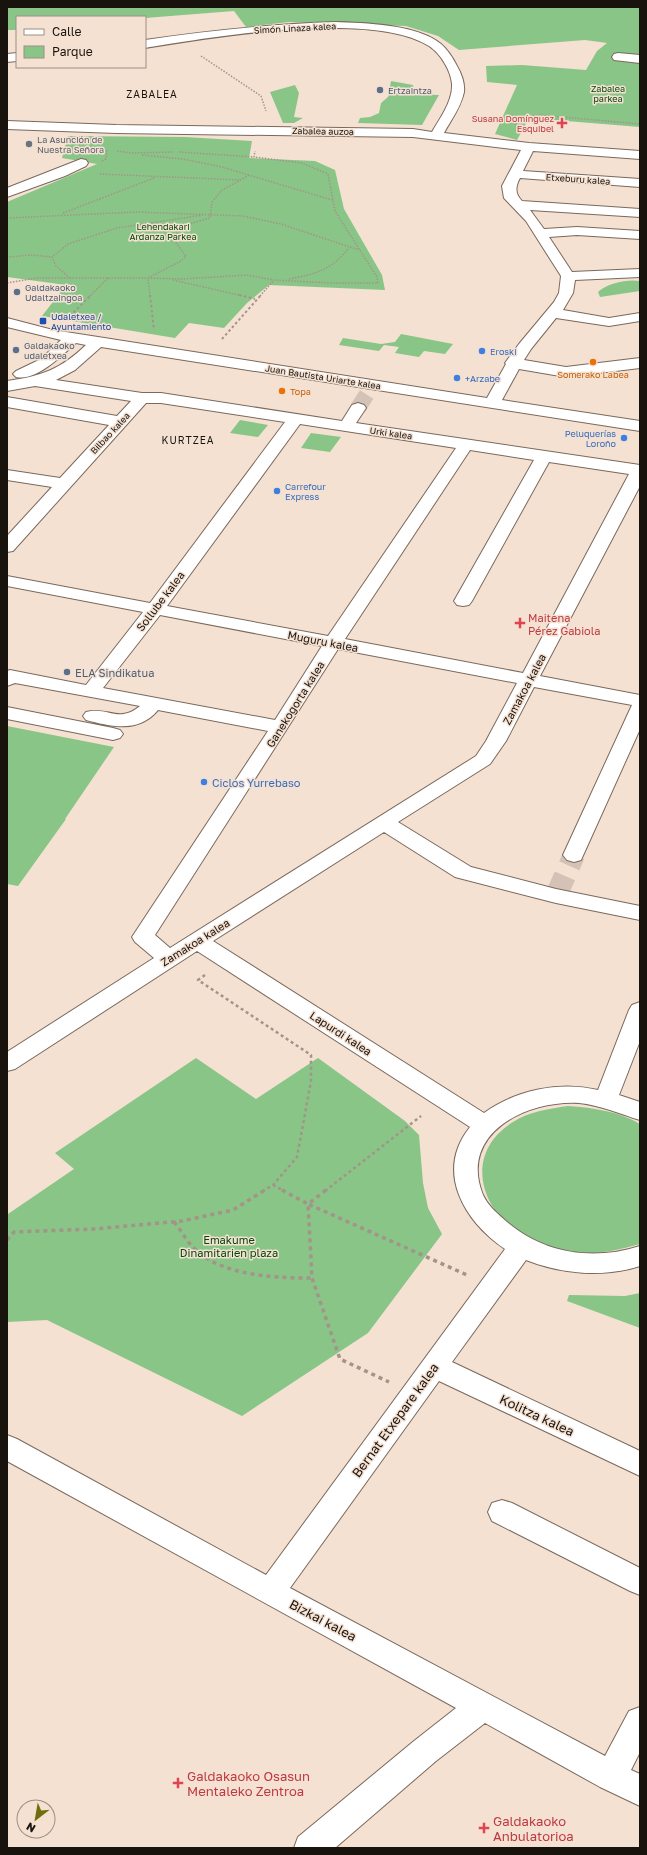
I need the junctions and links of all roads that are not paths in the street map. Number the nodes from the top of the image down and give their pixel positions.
1 (146, 44) edge
2 (618, 57) dead end
3 (640, 59) edge
4 (7, 125) edge
5 (437, 135) junction
6 (529, 147) junction
7 (640, 155) edge
8 (81, 163) dead end
9 (515, 174) junction
10 (640, 183) edge
11 (7, 193) edge
12 (518, 205) junction
13 (640, 213) edge
14 (541, 233) junction
15 (640, 235) edge
16 (640, 273) edge
17 (568, 276) junction
18 (553, 313) junction
19 (640, 317) edge
20 (7, 322) edge
21 (73, 337) junction
22 (98, 342) junction
23 (513, 363) junction
24 (640, 363) edge
25 (7, 375) edge
26 (37, 382) junction
27 (7, 386) edge
28 (142, 398) junction
29 (7, 402) edge
30 (492, 403) junction
31 (358, 408) tunnel mouth
32 (295, 419) junction
33 (120, 422) junction
34 (346, 426) junction
35 (640, 426) edge
36 (467, 444) junction
37 (544, 456) junction
38 (640, 470) edge
39 (7, 475) edge
40 (63, 484) junction
41 (7, 547) edge
42 (7, 581) edge
43 (463, 601) dead end
44 (155, 609) junction
45 (333, 643) junction
46 (7, 680) edge
47 (528, 680) junction
48 (92, 691) junction
49 (640, 701) edge
50 (154, 703) junction
51 (640, 707) edge
52 (7, 713) edge
53 (78, 713) dead end
54 (280, 727) junction
55 (113, 734) dead end
56 (383, 822) junction
57 (574, 855) tunnel mouth
58 (640, 913) edge
59 (198, 941) junction
60 (168, 958) junction
61 (640, 1010) edge
62 (7, 1063) edge
63 (606, 1098) junction
64 (640, 1111) edge
65 (485, 1125) junction
66 (521, 1247) junction
67 (640, 1256) edge
68 (434, 1366) junction
69 (7, 1447) edge
70 (640, 1464) edge
71 (502, 1512) dead end
72 (640, 1582) edge
73 (270, 1592) junction
74 (483, 1706) junction
75 (640, 1721) edge
76 (612, 1776) junction
77 (640, 1791) edge
78 (310, 1848) edge

1 - 5 street, Simón Linaza kalea
2 - 3 street
4 - 5 street, Zabalea auzoa
5 - 6 street, Zabalea auzoa
6 - 7 street, Zabalea auzoa
6 - 9 street
8 - 11 street
9 - 10 street, Etxeburu kalea
9 - 12 street
12 - 13 street
12 - 14 street
14 - 15 street
14 - 17 street
16 - 17 street
17 - 18 street
18 - 19 street
18 - 23 street
20 - 21 street, Juan Bautista Uriarte kalea
21 - 22 street, Juan Bautista Uriarte kalea
21 - 25 street
22 - 26 street
22 - 30 street, Juan Bautista Uriarte kalea
23 - 24 street
23 - 30 street
26 - 27 street
26 - 28 street, Bilbao kalea
28 - 32 street, Urki kalea
28 - 33 street, Bilbao kalea
29 - 33 street
30 - 35 street, Juan Bautista Uriarte kalea
31 - 34 street
32 - 34 street, Urki kalea
32 - 44 street, Sollube kalea
33 - 40 street, Bilbao kalea
34 - 36 street, Urki kalea
36 - 37 street, Urki kalea
36 - 45 street, Ganekogorta kalea
37 - 38 street, Urki kalea
37 - 43 street
38 - 47 street, Zamakoa kalea
39 - 40 street
40 - 41 street, Bilbao kalea
42 - 44 street, Muguru kalea
44 - 45 street, Muguru kalea
44 - 48 street, Sollube kalea
45 - 47 street, Muguru kalea
45 - 54 street, Ganekogorta kalea
46 - 48 street
47 - 49 street, Muguru kalea
47 - 56 street, Zamakoa kalea
48 - 50 street
50 - 53 street
50 - 54 street
51 - 57 street
52 - 55 street
54 - 60 street, Ganekogorta kalea
56 - 58 street
56 - 59 street, Zamakoa kalea
59 - 60 street, Zamakoa kalea
59 - 65 street, Lapurdi kalea
60 - 62 street, Zamakoa kalea
61 - 63 street
63 - 64 street
63 - 65 street
65 - 66 street
66 - 67 street
66 - 68 street, Bernat Etxepare kalea
68 - 70 street, Kolitza kalea
68 - 73 street, Bernat Etxepare kalea
69 - 73 street, Bizkai kalea
71 - 72 street
73 - 74 street, Bizkai kalea
74 - 76 street, Bizkai kalea
74 - 78 street
75 - 76 street
76 - 77 street, Bizkai kalea

